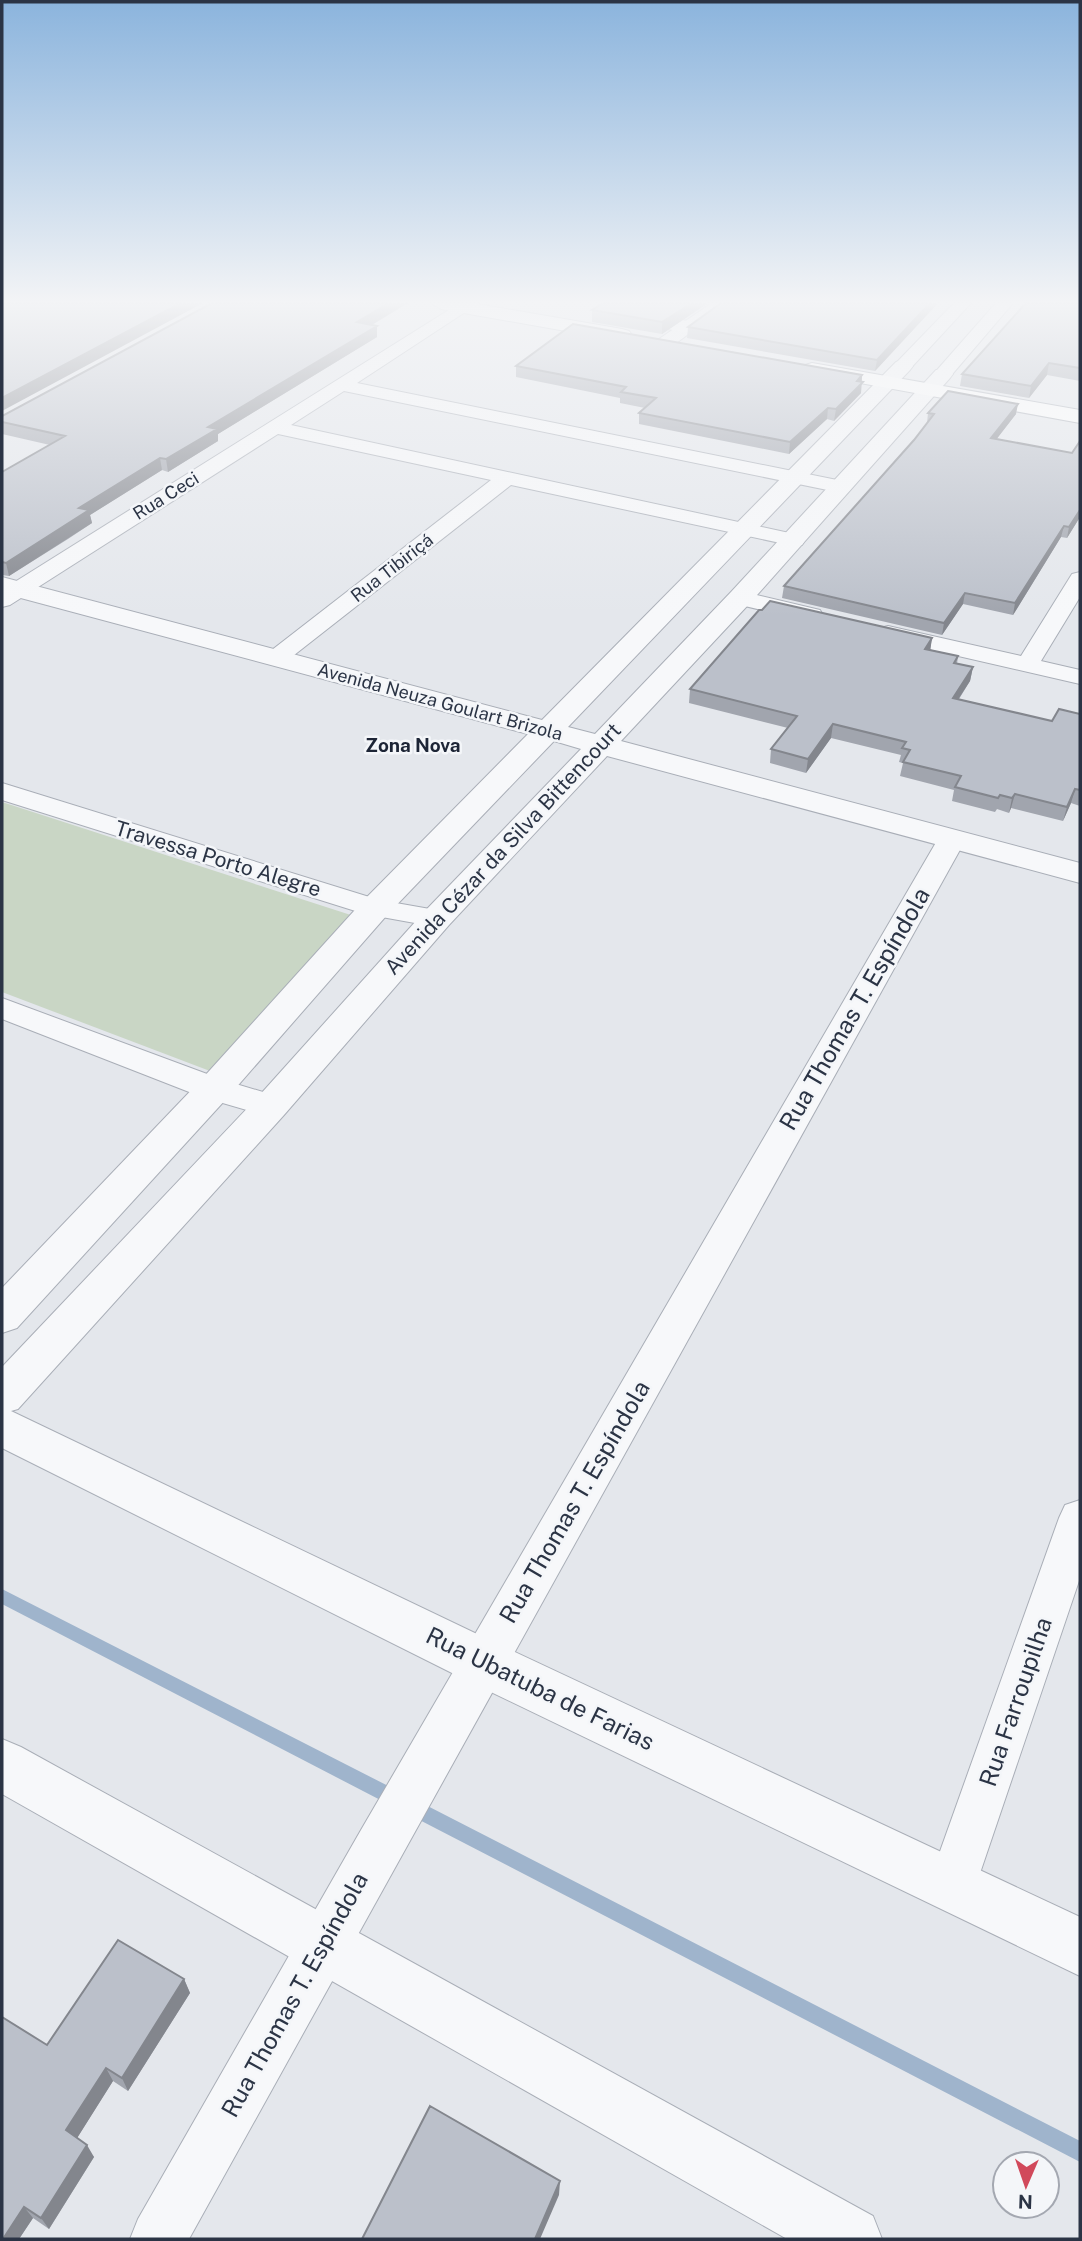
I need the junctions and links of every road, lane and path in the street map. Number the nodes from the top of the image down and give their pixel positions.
1 (305, 408) edge
2 (452, 408) edge
3 (862, 408) edge
4 (912, 408) edge
5 (1041, 408) edge
6 (1080, 417) edge
7 (274, 427) junction
8 (795, 477) junction
9 (507, 478) junction
10 (842, 487) junction
11 (744, 529) junction
12 (794, 540) junction
13 (1080, 579) edge
14 (7, 591) edge
15 (740, 598) junction
16 (832, 620) edge
17 (871, 628) edge
18 (276, 658) junction
19 (1027, 665) junction
20 (1080, 677) edge
21 (550, 731) junction
22 (599, 744) junction
23 (2, 791) edge
24 (952, 839) junction
25 (1080, 873) edge
26 (375, 908) junction
27 (437, 918) junction
28 (2, 1008) edge
29 (214, 1089) junction
30 (271, 1106) junction
31 (2, 1316) edge
32 (2, 1396) edge
33 (2, 1427) edge
34 (1080, 1518) edge
35 (484, 1662) junction
36 (2, 1765) edge
37 (952, 1885) junction
38 (324, 1947) junction
39 (1080, 1947) edge
40 (158, 2239) edge
41 (850, 2239) edge

1 - 7 street, Rua Ceci
2 - 8 street
3 - 8 street
4 - 10 street, Avenida Cézar da Silva Bittencourt
5 - 6 main road
7 - 9 street
7 - 14 street, Rua Ceci
8 - 10 street
8 - 11 street
9 - 11 street
9 - 18 street, Rua Tibiriçá
10 - 12 street, Avenida Cézar da Silva Bittencourt
11 - 12 street
11 - 21 street
12 - 15 street, Avenida Cézar da Silva Bittencourt
13 - 19 street
14 - 18 street, Avenida Neuza Goulart Brizola
15 - 16 street
15 - 22 street, Avenida Cézar da Silva Bittencourt
17 - 19 street
18 - 21 street, Avenida Neuza Goulart Brizola
19 - 20 street
21 - 22 street, Avenida Neuza Goulart Brizola
21 - 26 street
22 - 24 street, Avenida Neuza Goulart Brizola
22 - 27 street, Avenida Cézar da Silva Bittencourt
23 - 26 street, Travessa Porto Alegre
24 - 25 street, Avenida Neuza Goulart Brizola
24 - 35 street, Rua Thomas T. Espíndola
26 - 27 street, Travessa Porto Alegre
26 - 29 street
27 - 30 street, Avenida Cézar da Silva Bittencourt
28 - 29 street
29 - 30 street
29 - 31 street
30 - 32 street, Avenida Cézar da Silva Bittencourt
33 - 35 street, Rua Ubatuba de Farias
34 - 37 street, Rua Farroupilha
35 - 37 street, Rua Ubatuba de Farias
35 - 38 street, Rua Thomas T. Espíndola
36 - 38 street
37 - 39 street, Rua Ubatuba de Farias
38 - 40 street, Rua Thomas T. Espíndola
38 - 41 street

